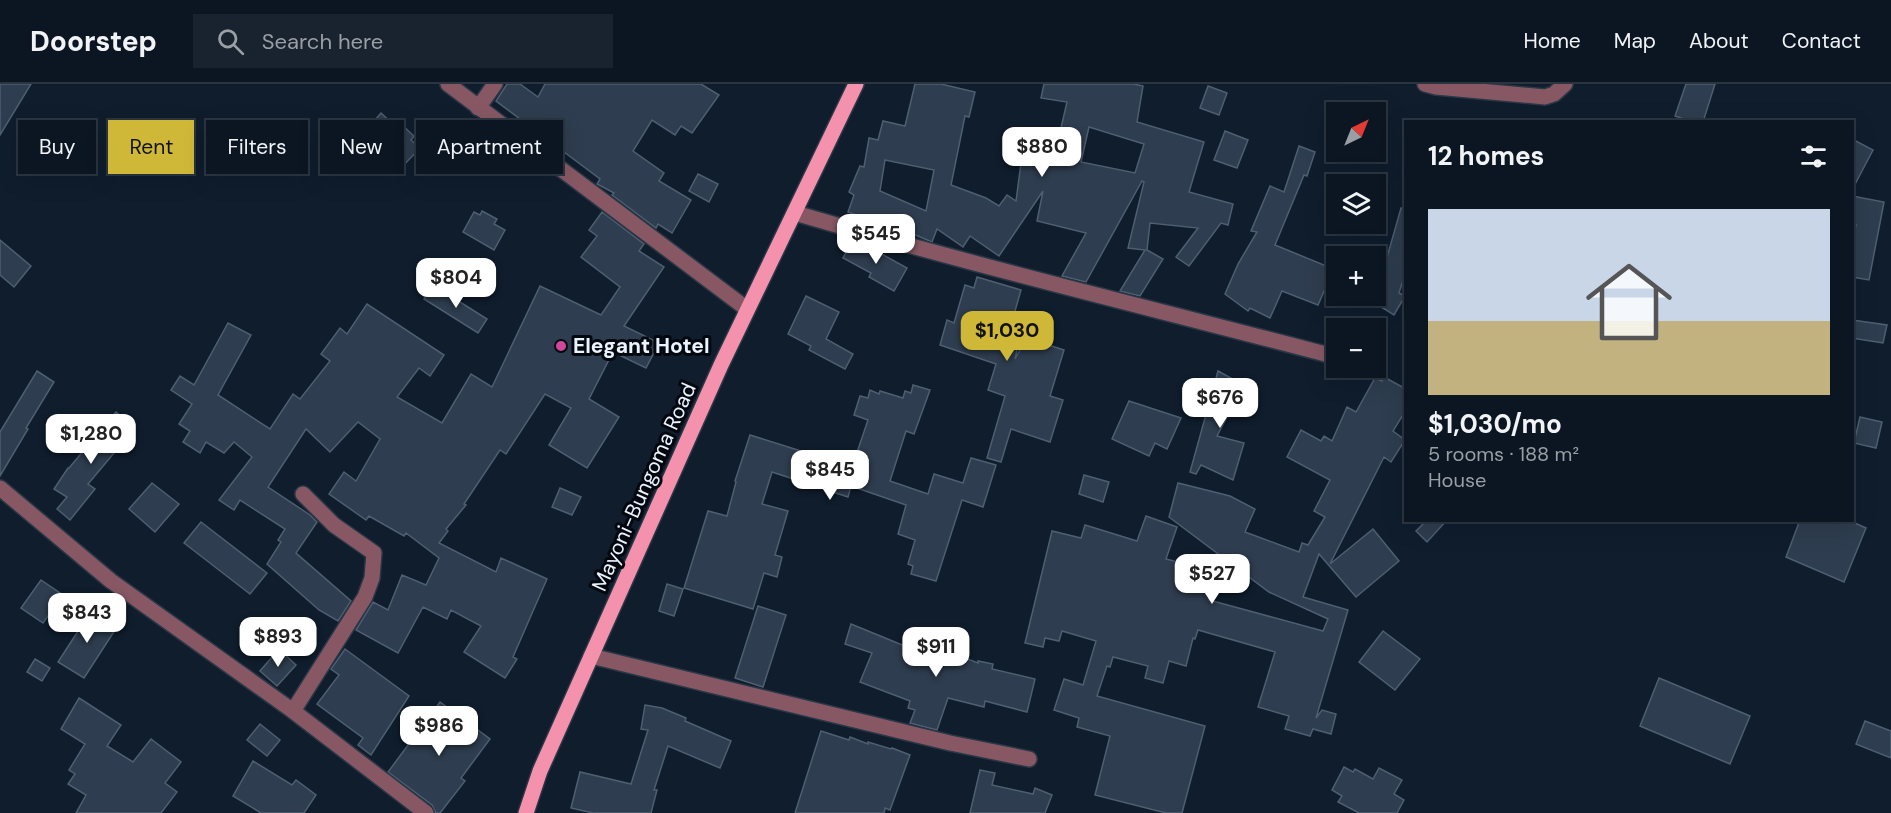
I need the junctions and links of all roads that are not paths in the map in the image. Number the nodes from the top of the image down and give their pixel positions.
1 (448, 84) edge
2 (495, 84) edge
3 (856, 84) edge
4 (1425, 84) edge
5 (1565, 84) edge
6 (478, 108) junction
7 (795, 213) junction
8 (747, 309) junction
9 (1326, 354) edge
10 (0, 488) edge
11 (303, 494) dead end
12 (591, 656) junction
13 (292, 711) junction
14 (1029, 759) dead end
15 (426, 813) edge
16 (526, 813) edge

1 - 6 street
2 - 6 street
3 - 7 main road, Mayoni-Bungoma Road
4 - 5 street
6 - 8 street
7 - 8 main road, Mayoni-Bungoma Road
7 - 9 street
8 - 12 main road, Mayoni-Bungoma Road
10 - 13 street
11 - 13 street
12 - 14 street
12 - 16 main road, Mayoni-Bungoma Road
13 - 15 street

